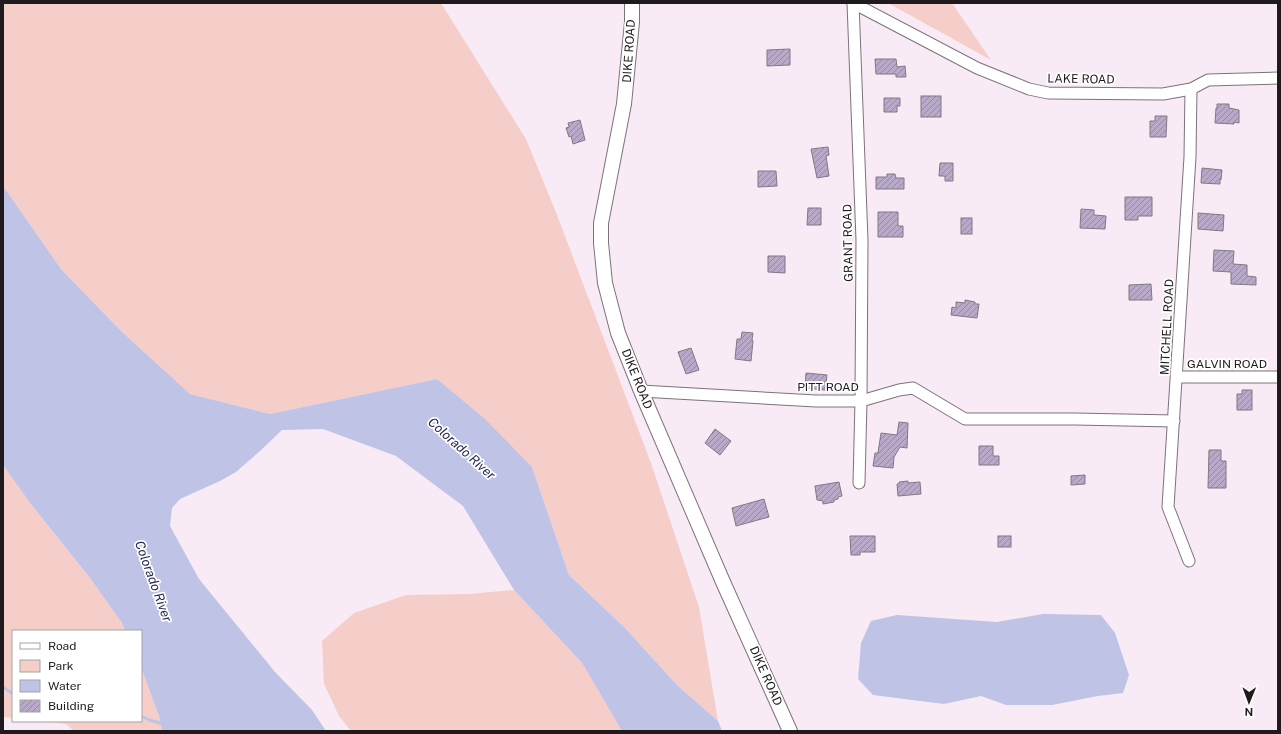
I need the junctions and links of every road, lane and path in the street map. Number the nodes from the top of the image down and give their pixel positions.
1 (632, 3) edge
2 (853, 3) edge
3 (1278, 78) edge
4 (1191, 89) junction
5 (1177, 377) junction
6 (1278, 377) edge
7 (641, 391) junction
8 (862, 401) junction
9 (1174, 421) junction
10 (859, 483) dead end
11 (1189, 561) dead end
12 (790, 731) edge

1 - 7 street, DIKE ROAD
2 - 4 street, LAKE ROAD
2 - 8 street, GRANT ROAD
3 - 4 street, LAKE ROAD
4 - 5 street, MITCHELL ROAD
5 - 6 street, GALVIN ROAD
5 - 9 street, MITCHELL ROAD
7 - 8 street, PITT ROAD
7 - 12 street, DIKE ROAD
8 - 9 street, PITT ROAD
8 - 10 street, GRANT ROAD
9 - 11 street, MITCHELL ROAD

